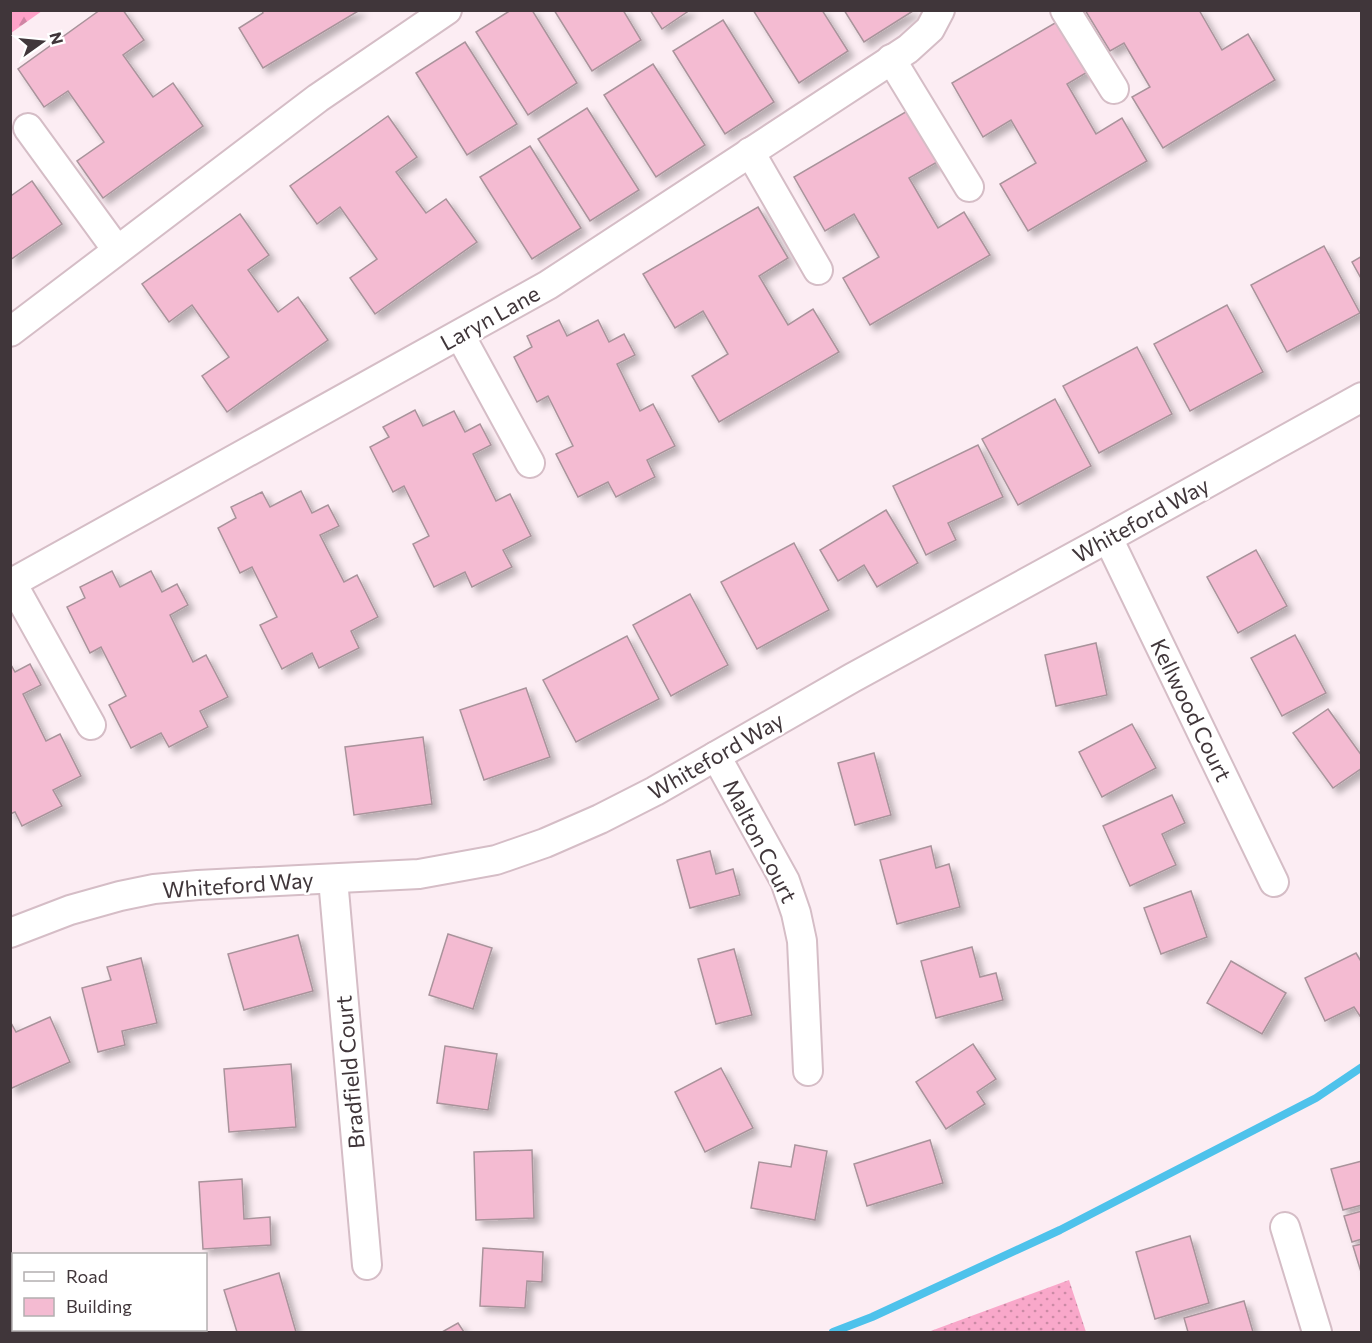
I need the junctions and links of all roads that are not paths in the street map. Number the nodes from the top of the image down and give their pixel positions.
1 (447, 10) edge
2 (940, 10) edge
3 (1065, 10) edge
4 (891, 59) junction
5 (1114, 89) dead end
6 (28, 128) dead end
7 (750, 152) junction
8 (969, 187) dead end
9 (117, 250) junction
10 (818, 270) dead end
11 (10, 332) edge
12 (460, 334) junction
13 (1362, 397) edge
14 (530, 463) dead end
15 (1108, 538) junction
16 (11, 584) edge
17 (91, 725) dead end
18 (716, 756) junction
19 (333, 879) junction
20 (1274, 882) dead end
21 (10, 933) edge
22 (808, 1071) dead end
23 (1285, 1227) dead end
24 (368, 1265) dead end
25 (1317, 1332) edge

1 - 9 street
2 - 4 street, Laryn Lane
3 - 5 street
4 - 7 street, Laryn Lane
4 - 8 street
6 - 9 street
7 - 10 street
7 - 12 street, Laryn Lane
9 - 11 street
12 - 14 street
12 - 16 street, Laryn Lane
13 - 15 street, Whiteford Way
15 - 18 street, Whiteford Way
15 - 20 street, Kellwood Court
16 - 17 street
18 - 19 street, Whiteford Way
18 - 22 street, Malton Court
19 - 21 street, Whiteford Way
19 - 24 street, Bradfield Court
23 - 25 street

